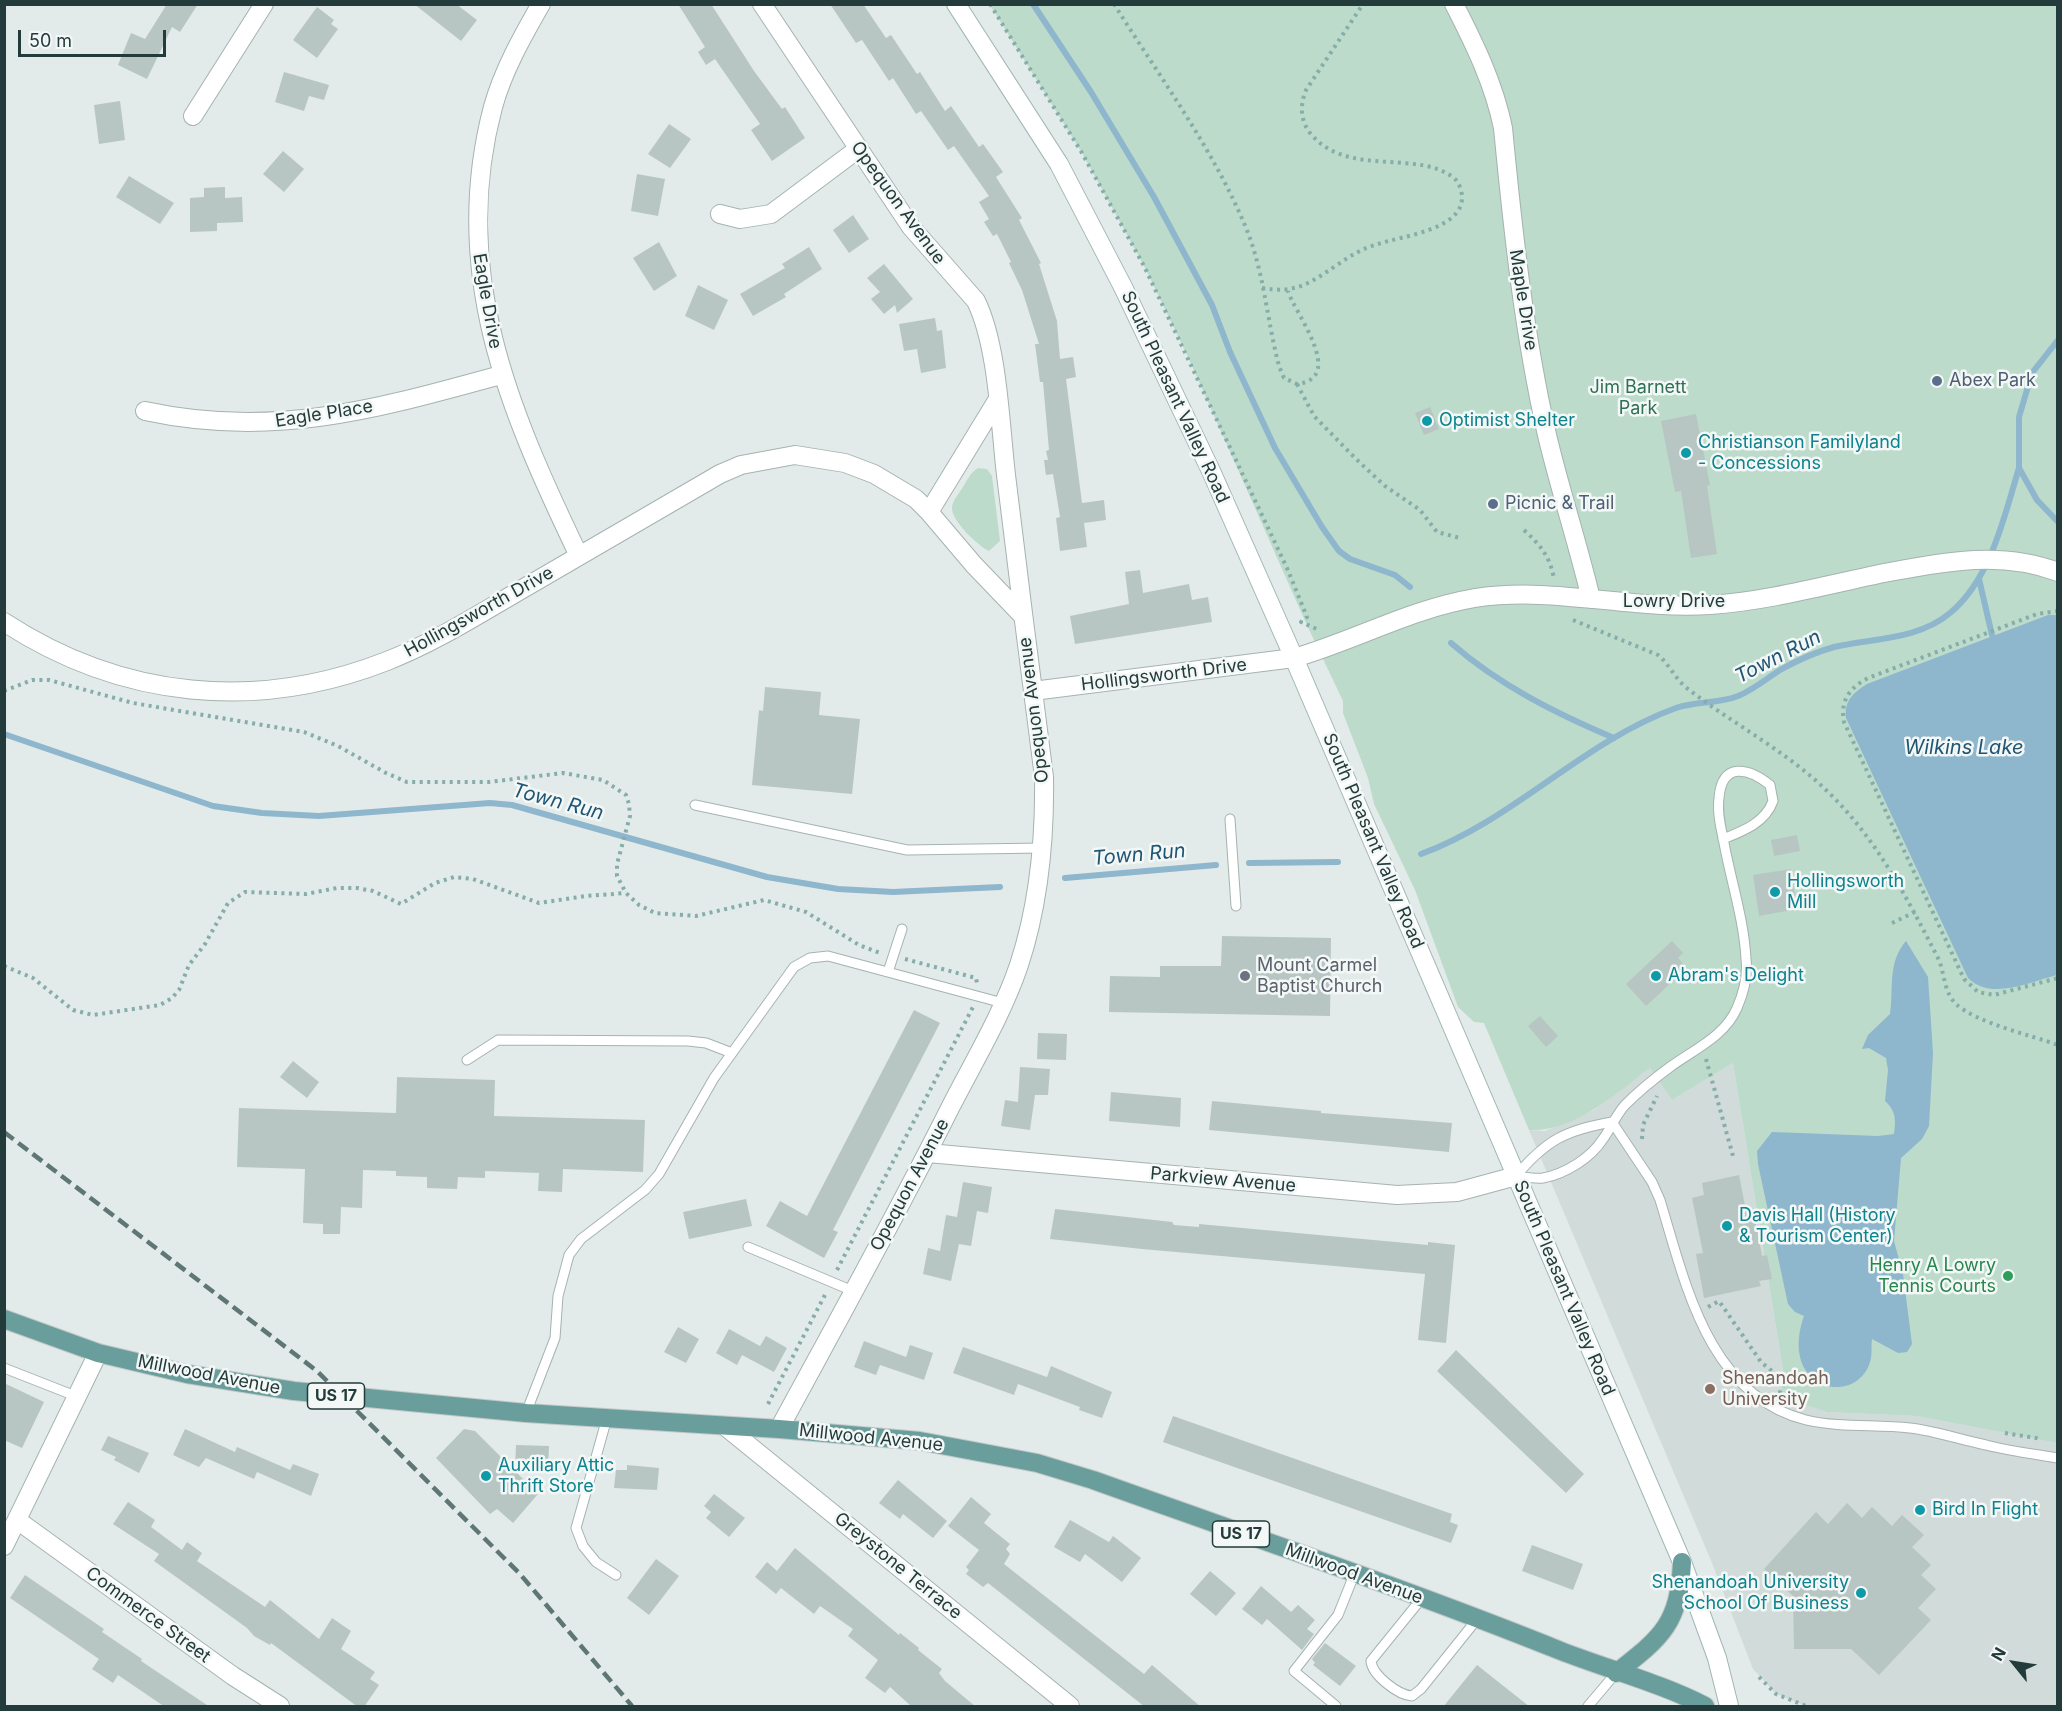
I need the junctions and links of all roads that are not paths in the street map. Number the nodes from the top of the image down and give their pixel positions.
1 (264, 4) edge
2 (762, 4) edge
3 (956, 4) edge
4 (1454, 4) edge
5 (540, 5) edge
6 (192, 116) dead end
7 (858, 149) junction
8 (720, 214) dead end
9 (501, 375) junction
10 (998, 399) junction
11 (145, 411) dead end
12 (929, 512) junction
13 (579, 556) junction
14 (2058, 572) edge
15 (1591, 599) junction
16 (1022, 615) junction
17 (4, 622) edge
18 (1294, 658) junction
19 (1033, 691) junction
20 (695, 805) dead end
21 (1230, 819) dead end
22 (1723, 839) junction
23 (1043, 848) junction
24 (1236, 906) dead end
25 (902, 929) dead end
26 (888, 972) junction
27 (1003, 1004) junction
28 (732, 1053) junction
29 (467, 1060) dead end
30 (1612, 1122) junction
31 (928, 1153) junction
32 (1516, 1176) junction
33 (748, 1247) dead end
34 (853, 1291) junction
35 (4, 1319) edge
36 (98, 1353) junction
37 (4, 1368) edge
38 (78, 1397) junction
39 (526, 1413) junction
40 (607, 1418) junction
41 (726, 1427) junction
42 (779, 1429) junction
43 (2058, 1458) edge
44 (17, 1520) junction
45 (4, 1546) edge
46 (1682, 1562) junction
47 (616, 1575) dead end
48 (1354, 1575) junction
49 (1422, 1598) junction
50 (1478, 1618) junction
51 (1616, 1673) junction
52 (280, 1707) edge
53 (1070, 1707) edge
54 (1336, 1707) edge
55 (1588, 1707) edge
56 (1704, 1707) edge
57 (1730, 1707) edge

1 - 6 street
2 - 7 street, Opequon Avenue
3 - 18 street, South Pleasant Valley Road
4 - 15 street, Maple Drive
5 - 9 street, Eagle Drive
7 - 8 street
7 - 10 street, Opequon Avenue
9 - 11 street, Eagle Place
9 - 13 street, Eagle Drive
10 - 12 street
10 - 16 street, Opequon Avenue
12 - 13 street, Hollingsworth Drive
12 - 16 street, Hollingsworth Drive
13 - 17 street, Hollingsworth Drive
14 - 15 street, Lowry Drive
15 - 18 street, Lowry Drive
16 - 19 street, Opequon Avenue
18 - 19 street, Hollingsworth Drive
18 - 32 street, South Pleasant Valley Road
19 - 23 street, Opequon Avenue
20 - 23 lane
21 - 24 lane
22 - 22 lane
22 - 30 lane
23 - 27 street, Opequon Avenue
25 - 26 lane
26 - 27 lane
26 - 28 lane
27 - 31 street, Opequon Avenue
28 - 29 lane
28 - 39 lane
30 - 32 lane
30 - 32 lane
30 - 43 lane
31 - 32 street, Parkview Avenue
31 - 34 street, Opequon Avenue
32 - 46 street, South Pleasant Valley Road
33 - 34 lane
34 - 42 street, Opequon Avenue
35 - 36 main road, Millwood Avenue / US 17
36 - 38 street
36 - 39 main road, Millwood Avenue / US 17
37 - 38 lane
38 - 44 street
39 - 40 main road, Millwood Avenue / US 17
40 - 41 main road, Millwood Avenue / US 17
40 - 47 lane
41 - 42 main road, Millwood Avenue / US 17
41 - 53 street, Greystone Terrace
42 - 48 main road, Millwood Avenue / US 17
44 - 45 street
44 - 52 street, Commerce Street
46 - 51 main road
46 - 57 street, South Pleasant Valley Road
48 - 49 main road, Millwood Avenue / US 17
48 - 54 lane
49 - 50 main road, Millwood Avenue / US 17
49 - 50 lane
50 - 51 main road, Millwood Avenue / US 17
51 - 55 lane
51 - 56 main road, Millwood Avenue / US 17

